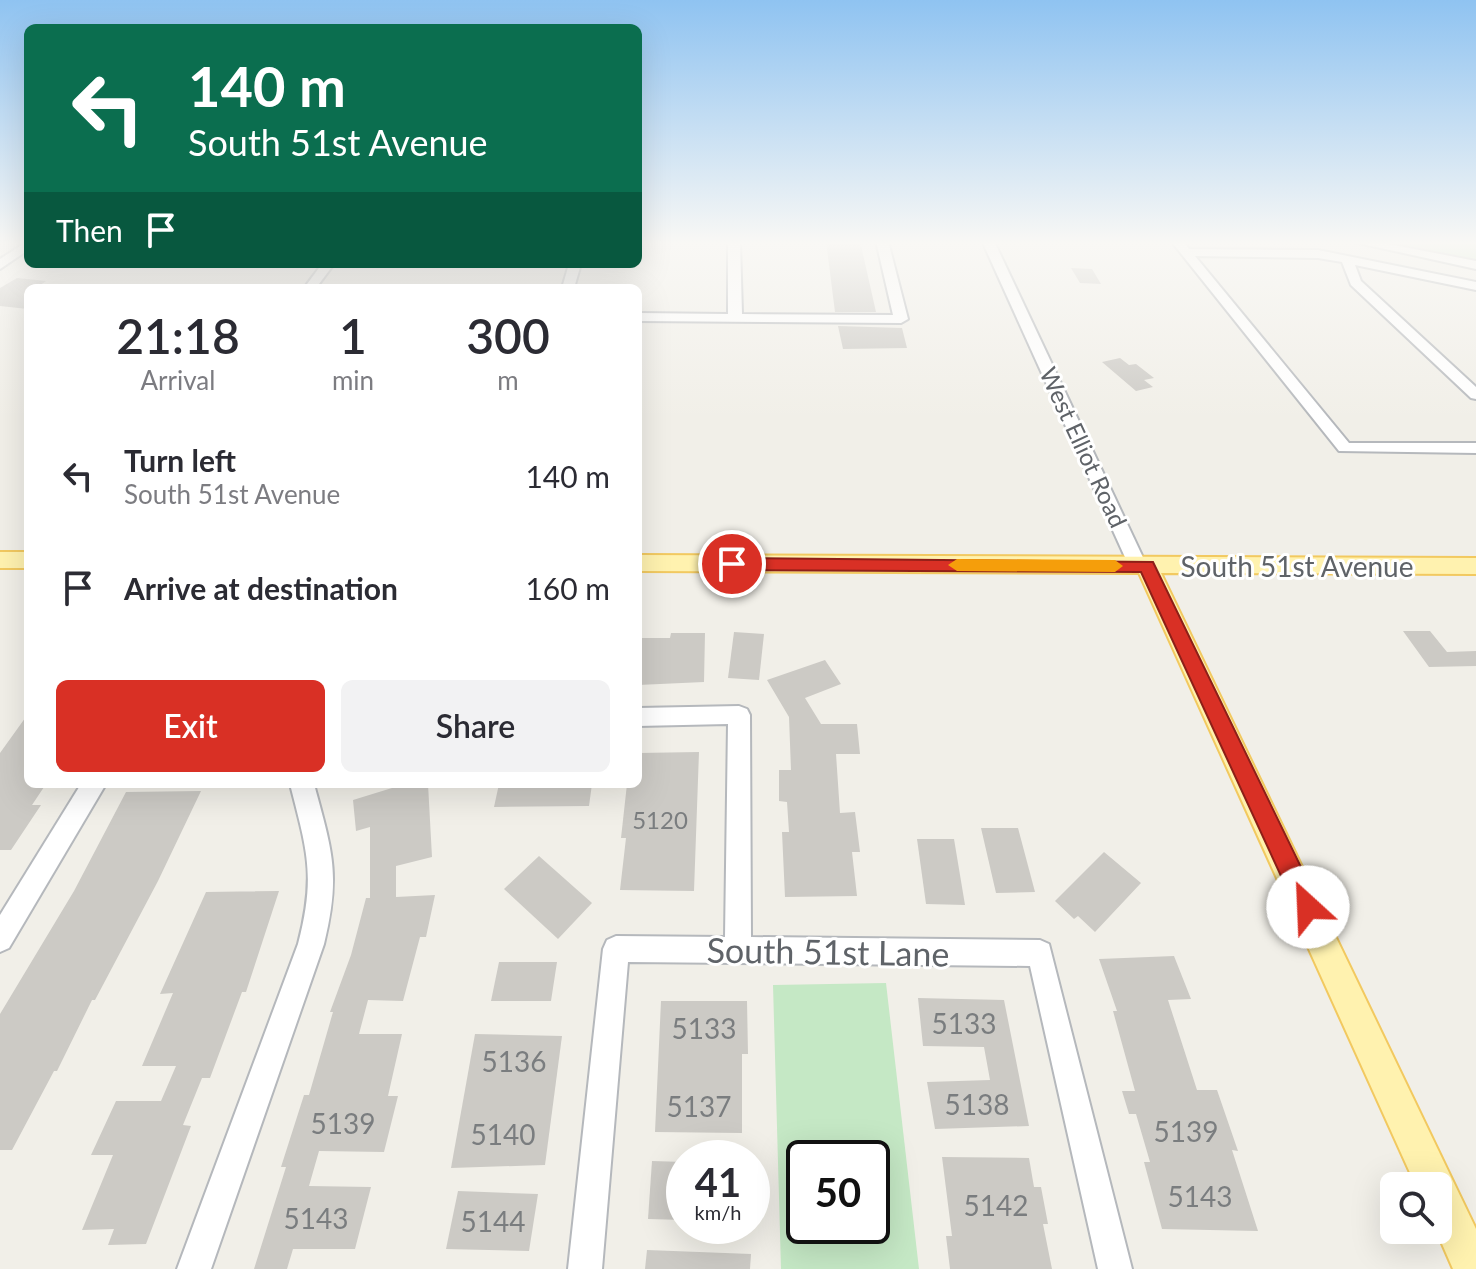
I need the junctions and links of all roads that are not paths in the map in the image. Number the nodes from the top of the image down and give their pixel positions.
1 (735, 300) edge
2 (896, 300) edge
3 (1016, 300) edge
4 (1225, 300) edge
5 (1375, 300) edge
6 (642, 317) edge
7 (735, 318) junction
8 (1476, 395) edge
9 (1476, 448) edge
10 (24, 560) edge
11 (1, 561) edge
12 (642, 563) edge
13 (1143, 566) junction
14 (1476, 566) edge
15 (642, 717) edge
16 (92, 788) edge
17 (307, 788) edge
18 (0, 939) edge
19 (738, 950) junction
20 (1429, 1172) edge
21 (1452, 1221) edge
22 (194, 1269) edge
23 (585, 1269) edge
24 (1115, 1269) edge
25 (1474, 1269) edge

1 - 7 street
2 - 7 street
3 - 13 street, West Elliot Road
4 - 9 street
5 - 8 street
6 - 7 street
10 - 11 main road
12 - 13 main road, South 51st Avenue
13 - 14 main road, South 51st Avenue
13 - 20 main road, West Elliot Road
15 - 19 street
16 - 18 street
17 - 22 street
19 - 23 street, South 51st Lane
19 - 24 street, South 51st Lane
21 - 25 main road, West Elliot Road

